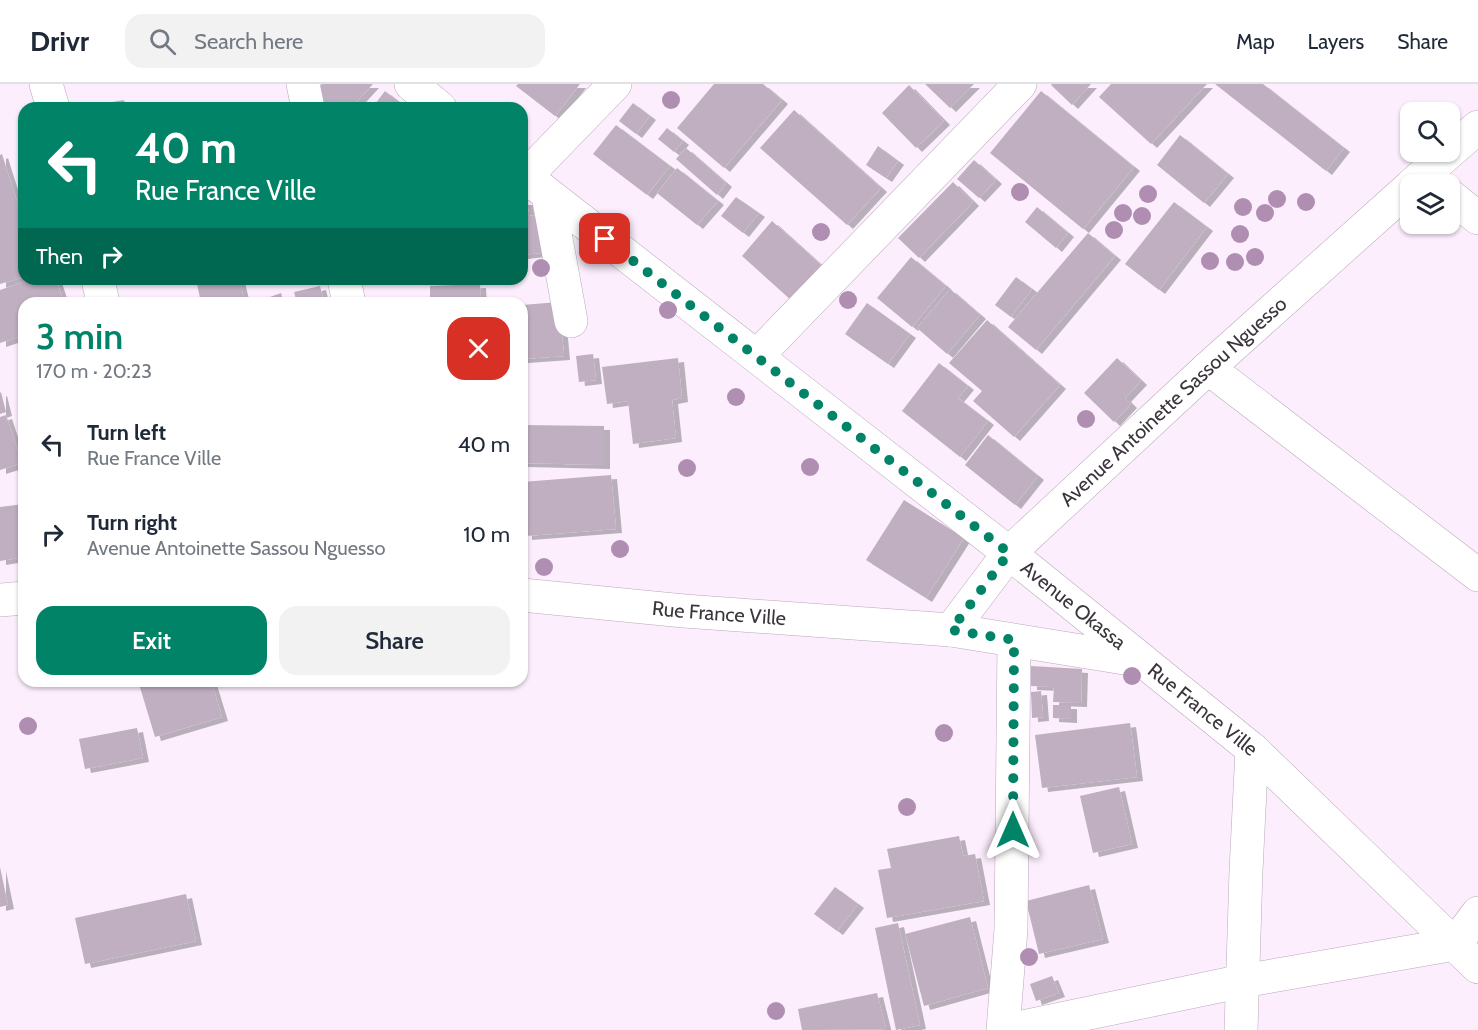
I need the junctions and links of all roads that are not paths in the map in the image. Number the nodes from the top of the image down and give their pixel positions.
1 (46, 84) edge
2 (303, 84) edge
3 (411, 84) edge
4 (615, 84) edge
5 (1020, 84) edge
6 (51, 102) edge
7 (307, 102) edge
8 (434, 102) edge
9 (1478, 127) edge
10 (1429, 174) edge
11 (532, 182) edge
12 (1400, 200) edge
13 (1460, 204) edge
14 (1478, 218) edge
15 (571, 321) dead end
16 (757, 356) junction
17 (1208, 368) junction
18 (1009, 553) junction
19 (1478, 575) edge
20 (528, 596) edge
21 (18, 598) edge
22 (0, 600) edge
23 (951, 630) junction
24 (1014, 640) junction
25 (1143, 662) junction
26 (1252, 750) junction
27 (1478, 912) edge
28 (1455, 944) junction
29 (1478, 967) edge
30 (1243, 981) junction
31 (1003, 1030) edge
32 (1008, 1030) edge
33 (1241, 1030) edge

1 - 6 street
2 - 7 street
3 - 8 street
4 - 11 street
5 - 16 street
9 - 10 street, Avenue Antoinette Sassou Nguesso
11 - 15 street
11 - 16 street, Avenue Okassa
12 - 17 street, Avenue Antoinette Sassou Nguesso
13 - 14 street
16 - 18 street, Avenue Okassa
17 - 18 street, Avenue Antoinette Sassou Nguesso
17 - 19 street
18 - 23 street, Avenue Antoinette Sassou Nguesso
18 - 25 street, Avenue Okassa
20 - 23 street, Rue France Ville
21 - 22 street
23 - 24 street, Rue France Ville
24 - 25 street, Rue France Ville
24 - 31 street
25 - 26 street, Rue France Ville
26 - 28 street, Rue France Ville
26 - 30 street
27 - 28 street
28 - 29 street, Rue France Ville
28 - 30 street
30 - 32 street
30 - 33 street

